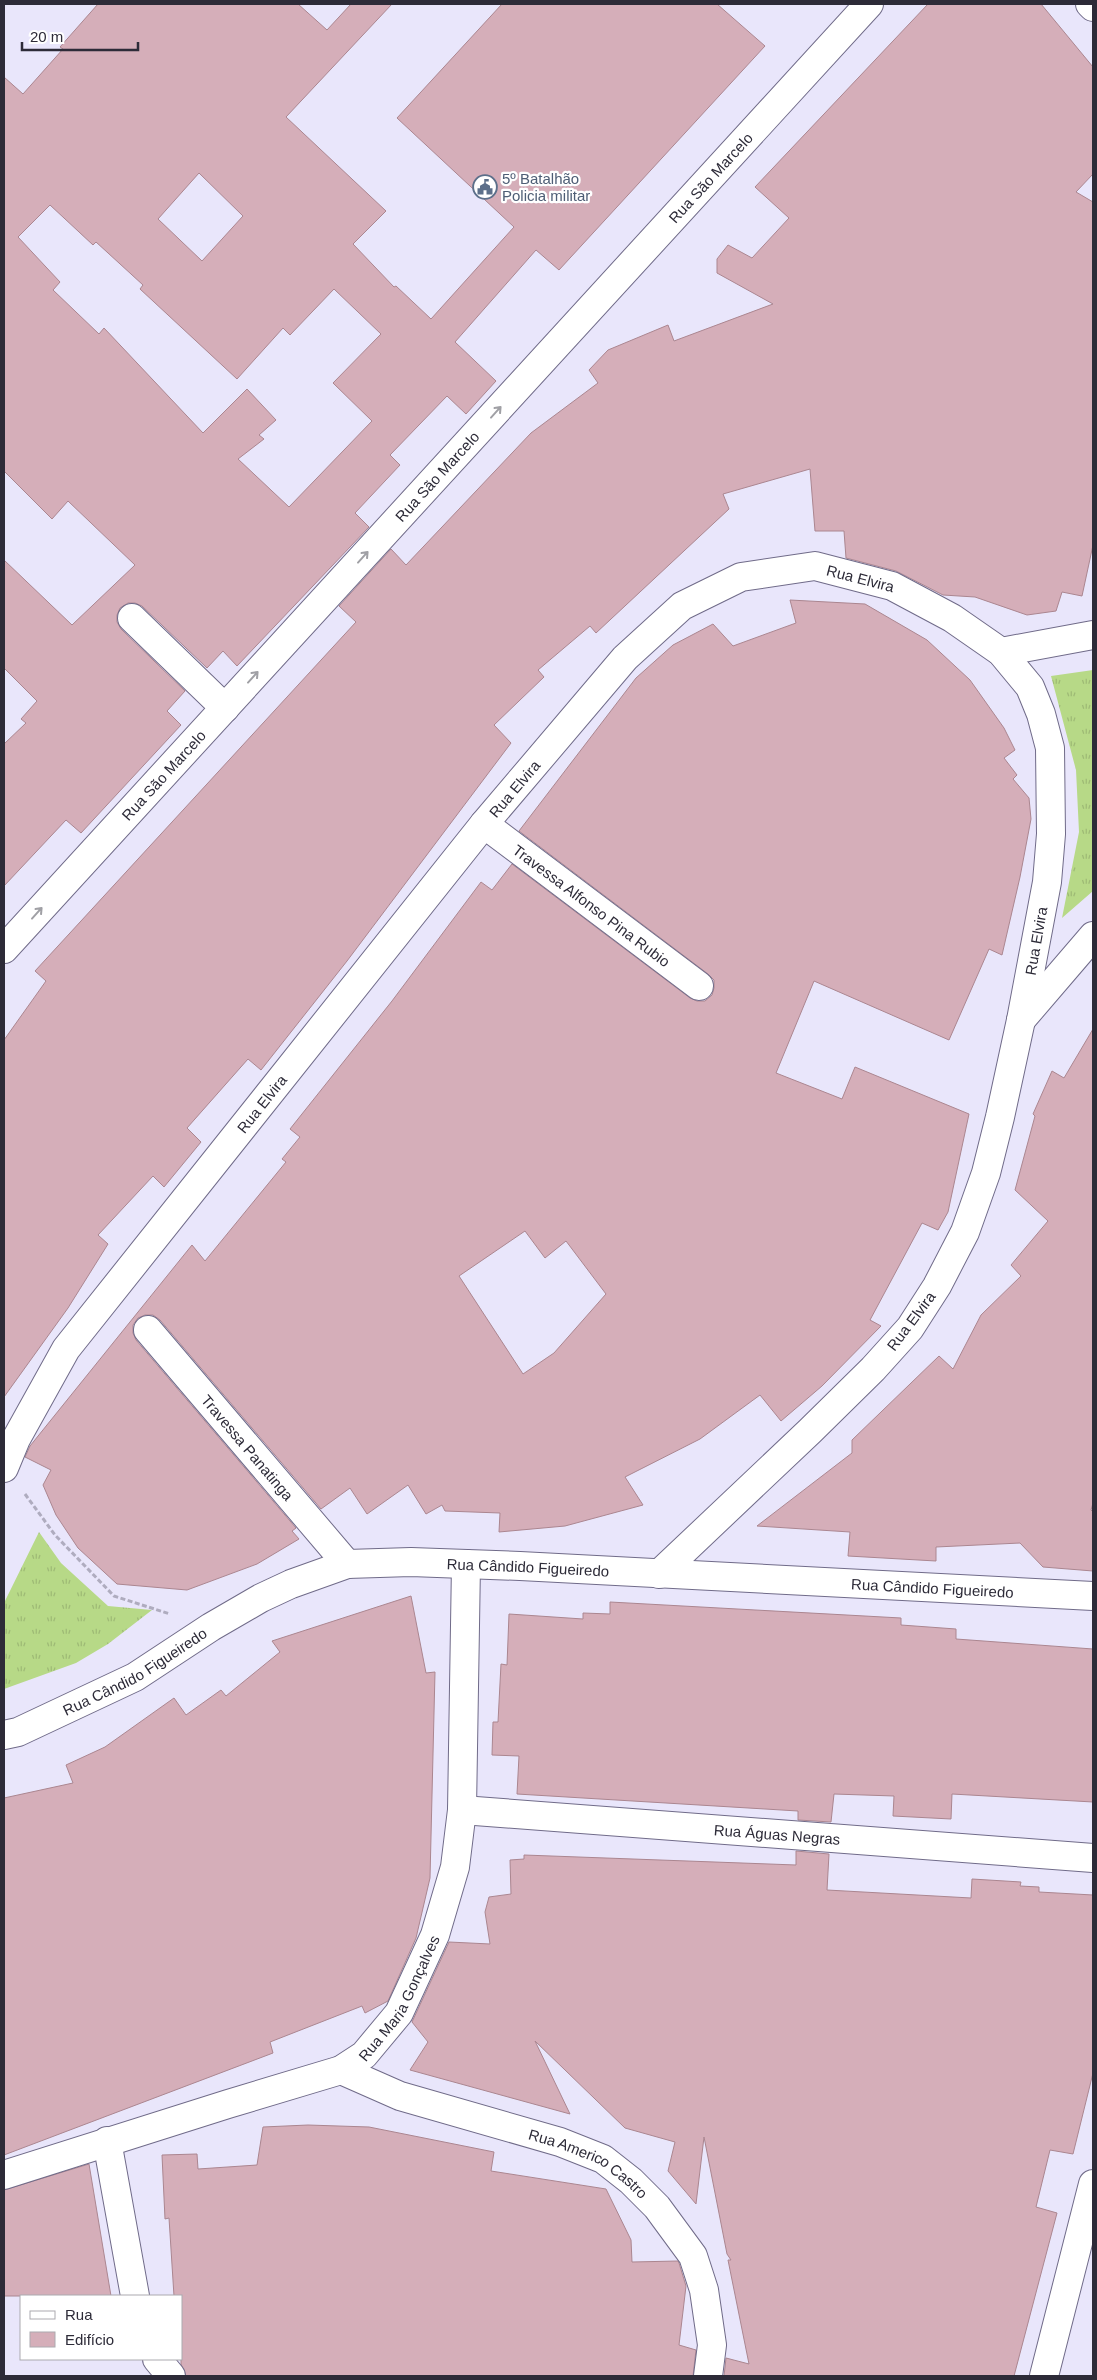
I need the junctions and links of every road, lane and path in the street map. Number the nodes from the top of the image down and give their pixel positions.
1 (869, 4) edge
2 (1090, 4) edge
3 (1093, 8) edge
4 (132, 618) dead end
5 (1093, 635) edge
6 (1001, 652) junction
7 (225, 708) junction
8 (484, 824) junction
9 (1093, 936) edge
10 (4, 949) edge
11 (699, 986) dead end
12 (1021, 1020) junction
13 (148, 1330) dead end
14 (4, 1466) edge
15 (347, 1564) junction
16 (466, 1564) junction
17 (659, 1574) junction
18 (1093, 1596) edge
19 (211, 1627) junction
20 (4, 1735) edge
21 (462, 1810) junction
22 (1093, 1858) edge
23 (341, 2070) junction
24 (107, 2141) junction
25 (4, 2175) edge
26 (1093, 2184) edge
27 (135, 2295) edge
28 (158, 2360) edge
29 (170, 2376) edge
30 (708, 2376) edge
31 (1044, 2376) edge

7 -> 1 street, Rua São Marcelo
2 - 3 street
4 - 7 street
5 - 6 street
6 - 8 street, Rua Elvira
6 - 12 street, Rua Elvira
10 -> 7 street, Rua São Marcelo
8 - 11 street, Travessa Alfonso Pina Rubio
8 - 14 street, Rua Elvira
9 - 12 street
12 - 17 street, Rua Elvira
13 - 15 street, Travessa Panatinga
14 - 19 path
15 - 16 street, Rua Cândido Figueiredo
15 - 19 street, Rua Cândido Figueiredo
16 - 17 street, Rua Cândido Figueiredo
16 - 21 street, Rua Maria Gonçalves
17 - 18 street, Rua Cândido Figueiredo
19 - 20 street, Rua Cândido Figueiredo
21 - 22 street, Rua Águas Negras
21 - 23 street, Rua Maria Gonçalves
23 - 24 street, Rua Maria Gonçalves
23 - 30 street, Rua Americo Castro
24 - 25 street, Rua Maria Gonçalves
24 - 27 street
26 - 31 street
28 - 29 street

